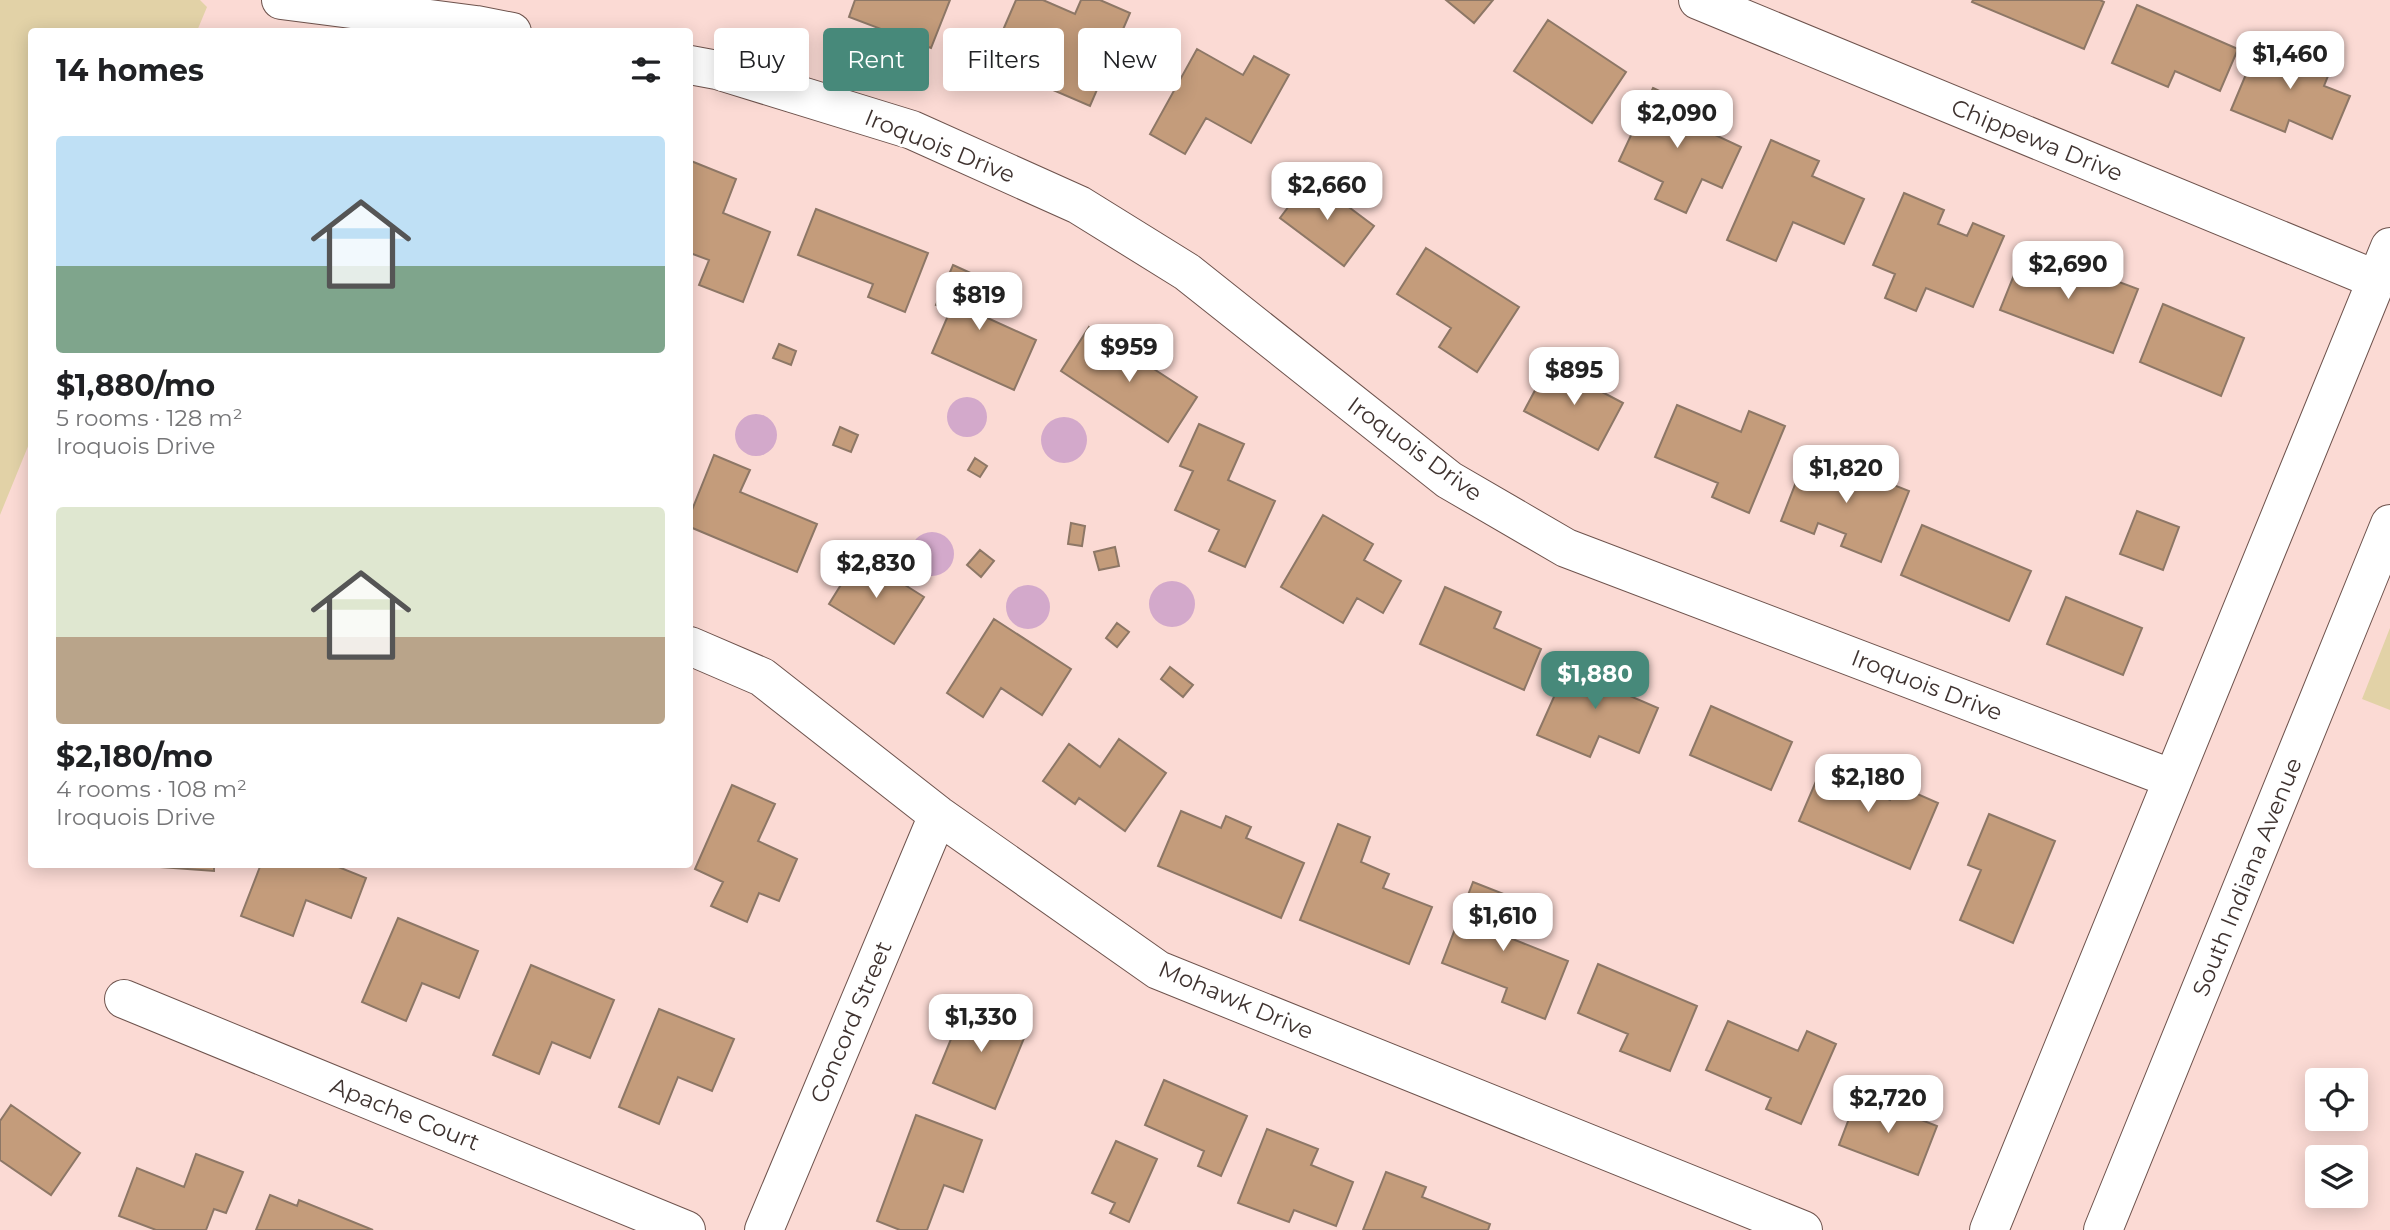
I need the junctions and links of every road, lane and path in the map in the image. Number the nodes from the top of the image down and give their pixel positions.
1 (281, 0) edge
2 (1698, 0) edge
3 (485, 22) edge
4 (693, 66) edge
5 (2383, 264) edge
6 (2390, 524) edge
7 (693, 647) edge
8 (2173, 779) junction
9 (938, 815) junction
10 (124, 999) dead end
11 (686, 1230) edge
12 (764, 1230) edge
13 (1804, 1230) edge
14 (1989, 1230) edge
15 (2103, 1230) edge

1 - 3 street
2 - 5 street, Chippewa Drive
4 - 8 street, Iroquois Drive
5 - 8 street
6 - 15 street, South Indiana Avenue
7 - 9 street, Mohawk Drive
8 - 14 street
9 - 12 street, Concord Street
9 - 13 street, Mohawk Drive
10 - 11 street, Apache Court

